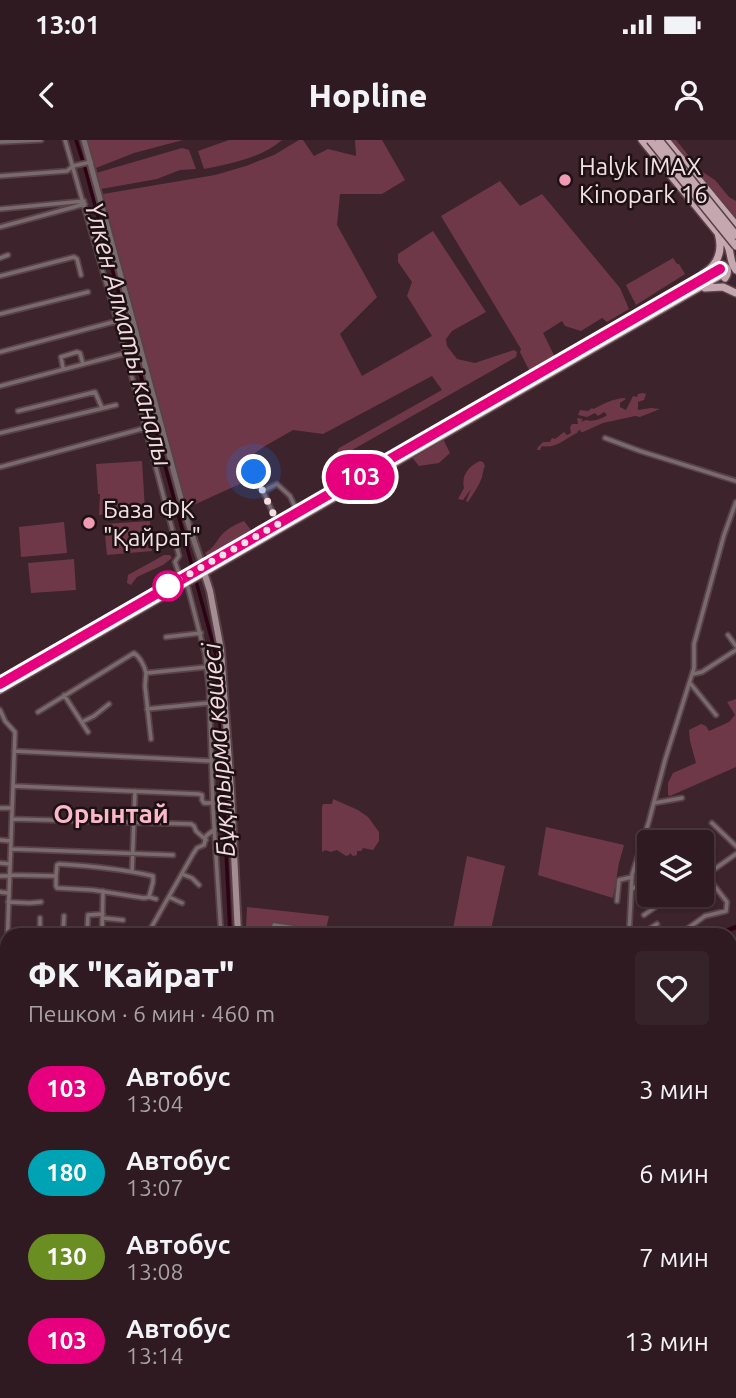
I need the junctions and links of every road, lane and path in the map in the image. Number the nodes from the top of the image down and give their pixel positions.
1 (41, 140) edge
2 (65, 140) edge
3 (84, 140) edge
4 (642, 140) edge
5 (650, 140) edge
6 (659, 140) edge
7 (666, 140) edge
8 (0, 142) edge
9 (91, 162) junction
10 (75, 166) junction
11 (0, 176) edge
12 (84, 203) junction
13 (718, 204) junction
14 (0, 209) edge
15 (704, 216) junction
16 (736, 224) edge
17 (0, 227) edge
18 (718, 233) junction
19 (736, 235) edge
20 (736, 244) edge
21 (730, 253) junction
22 (8, 256) dead end
23 (0, 258) edge
24 (709, 270) junction
25 (721, 271) junction
26 (736, 271) edge
27 (81, 275) dead end
28 (0, 276) edge
29 (705, 288) junction
30 (88, 292) dead end
31 (736, 293) edge
32 (0, 314) edge
33 (117, 321) junction
34 (598, 342) junction
35 (0, 352) edge
36 (125, 353) junction
37 (83, 364) junction
38 (63, 369) junction
39 (0, 386) edge
40 (116, 405) dead end
41 (102, 408) junction
42 (18, 411) dead end
43 (145, 428) junction
44 (0, 433) edge
45 (605, 438) dead end
46 (0, 467) edge
47 (254, 472) dead end
48 (736, 481) edge
49 (263, 491) junction
50 (321, 502) junction
51 (736, 502) edge
52 (298, 513) junction
53 (278, 524) junction
54 (259, 538) junction
55 (201, 571) junction
56 (186, 580) junction
57 (201, 633) junction
58 (728, 635) dead end
59 (166, 637) dead end
60 (736, 648) edge
61 (207, 667) junction
62 (146, 673) junction
63 (693, 674) junction
64 (12, 680) junction
65 (690, 683) junction
66 (0, 684) edge
67 (0, 690) edge
68 (64, 695) junction
69 (209, 703) junction
70 (110, 704) dead end
71 (147, 709) junction
72 (0, 710) edge
73 (38, 712) dead end
74 (716, 715) dead end
75 (82, 722) junction
76 (88, 732) dead end
77 (151, 739) dead end
78 (14, 751) junction
79 (212, 761) junction
80 (12, 786) junction
81 (135, 791) junction
82 (682, 798) dead end
83 (213, 803) junction
84 (654, 803) junction
85 (0, 808) edge
86 (12, 808) junction
87 (12, 819) junction
88 (133, 822) junction
89 (712, 822) dead end
90 (215, 829) junction
91 (0, 840) edge
92 (206, 840) junction
93 (11, 841) junction
94 (736, 846) edge
95 (10, 849) junction
96 (132, 853) junction
97 (736, 854) edge
98 (173, 855) dead end
99 (0, 863) edge
100 (10, 864) junction
101 (714, 868) edge
102 (132, 872) junction
103 (182, 874) junction
104 (9, 875) junction
105 (0, 876) edge
106 (56, 876) junction
107 (632, 877) junction
108 (199, 885) dead end
109 (637, 886) edge
110 (714, 887) edge
111 (632, 889) junction
112 (103, 891) junction
113 (0, 892) edge
114 (8, 893) junction
115 (149, 897) junction
116 (169, 897) junction
117 (156, 899) dead end
118 (617, 901) dead end
119 (8, 902) junction
120 (41, 902) dead end
121 (181, 903) dead end
122 (655, 907) edge
123 (644, 915) dead end
124 (64, 916) dead end
125 (103, 916) junction
126 (40, 918) dead end
127 (123, 920) dead end
128 (657, 924) dead end
129 (274, 925) dead end
130 (284, 927) joint
131 (7, 928) edge
132 (40, 928) edge
133 (64, 928) edge
134 (87, 928) edge
135 (102, 928) edge
136 (151, 928) dead end
137 (221, 928) edge
138 (238, 928) edge
139 (295, 928) dead end
140 (629, 928) edge
141 (651, 928) edge
142 (688, 928) edge

1 - 8 street
2 - 10 street
3 - 9 street
4 - 15 main road
5 - 20 main road, bridge
6 - 19 main road, bridge
7 - 13 main road
9 - 10 street
9 - 55 street
10 - 11 street
10 - 12 street
12 - 14 street
12 - 17 street
12 - 33 street
13 - 15 main road
13 - 16 main road
15 - 18 main road
18 - 21 main road
18 - 24 main road
20 - 21 main road
21 - 25 main road
21 - 26 main road
22 - 23 street
24 - 25 main road
24 - 34 main road
25 - 26 main road
25 - 29 main road
25 - 34 main road
27 - 28 street
29 - 31 main road
29 - 34 main road
30 - 32 street
33 - 35 street
33 - 36 street
34 - 50 main road
36 - 37 street
36 - 43 street
37 - 38 street
37 - 38 street
38 - 39 street
40 - 41 street
41 - 42 street
41 - 44 street
43 - 46 street
43 - 56 street
45 - 48 street
47 - 49 street
49 - 52 street
49 - 53 street
50 - 52 main road
50 - 54 main road
51 - 63 street
52 - 53 main road
53 - 54 main road
54 - 55 main road
55 - 56 main road
55 - 138 main road
56 - 57 street
56 - 64 main road
57 - 59 street
57 - 61 street
58 - 60 street
60 - 63 street
61 - 62 street
61 - 69 street
62 - 68 street
62 - 71 street
63 - 65 street
64 - 66 main road
64 - 67 main road
65 - 74 street
65 - 84 street
68 - 73 street
68 - 75 street
69 - 71 street
69 - 79 street
70 - 75 street
71 - 77 street
72 - 78 street
75 - 76 street
78 - 79 street
78 - 80 street
79 - 83 street
80 - 81 street
80 - 86 street
81 - 83 street
81 - 88 street
82 - 84 street
83 - 90 street
84 - 107 street
85 - 86 street
86 - 87 street
87 - 88 street
87 - 93 street
88 - 92 street
88 - 96 street
89 - 94 street
90 - 92 street
90 - 137 street
91 - 93 street
92 - 103 street
93 - 95 street
95 - 96 street
95 - 100 street
96 - 98 street
96 - 102 street
97 - 101 street
99 - 100 street
100 - 104 street
102 - 106 street
102 - 115 street
103 - 108 street
103 - 116 street
104 - 105 street
104 - 106 street
104 - 114 street
106 - 112 street
107 - 111 street
107 - 118 street
109 - 111 street
110 - 142 street
111 - 140 street
112 - 115 street
112 - 125 street
113 - 114 street
114 - 119 street
115 - 117 street
116 - 121 street
116 - 136 street
119 - 120 street
119 - 131 street
122 - 123 street
124 - 133 street
125 - 127 street
125 - 134 street
125 - 135 street
126 - 132 street
128 - 141 street
129 - 130 street
130 - 139 street

